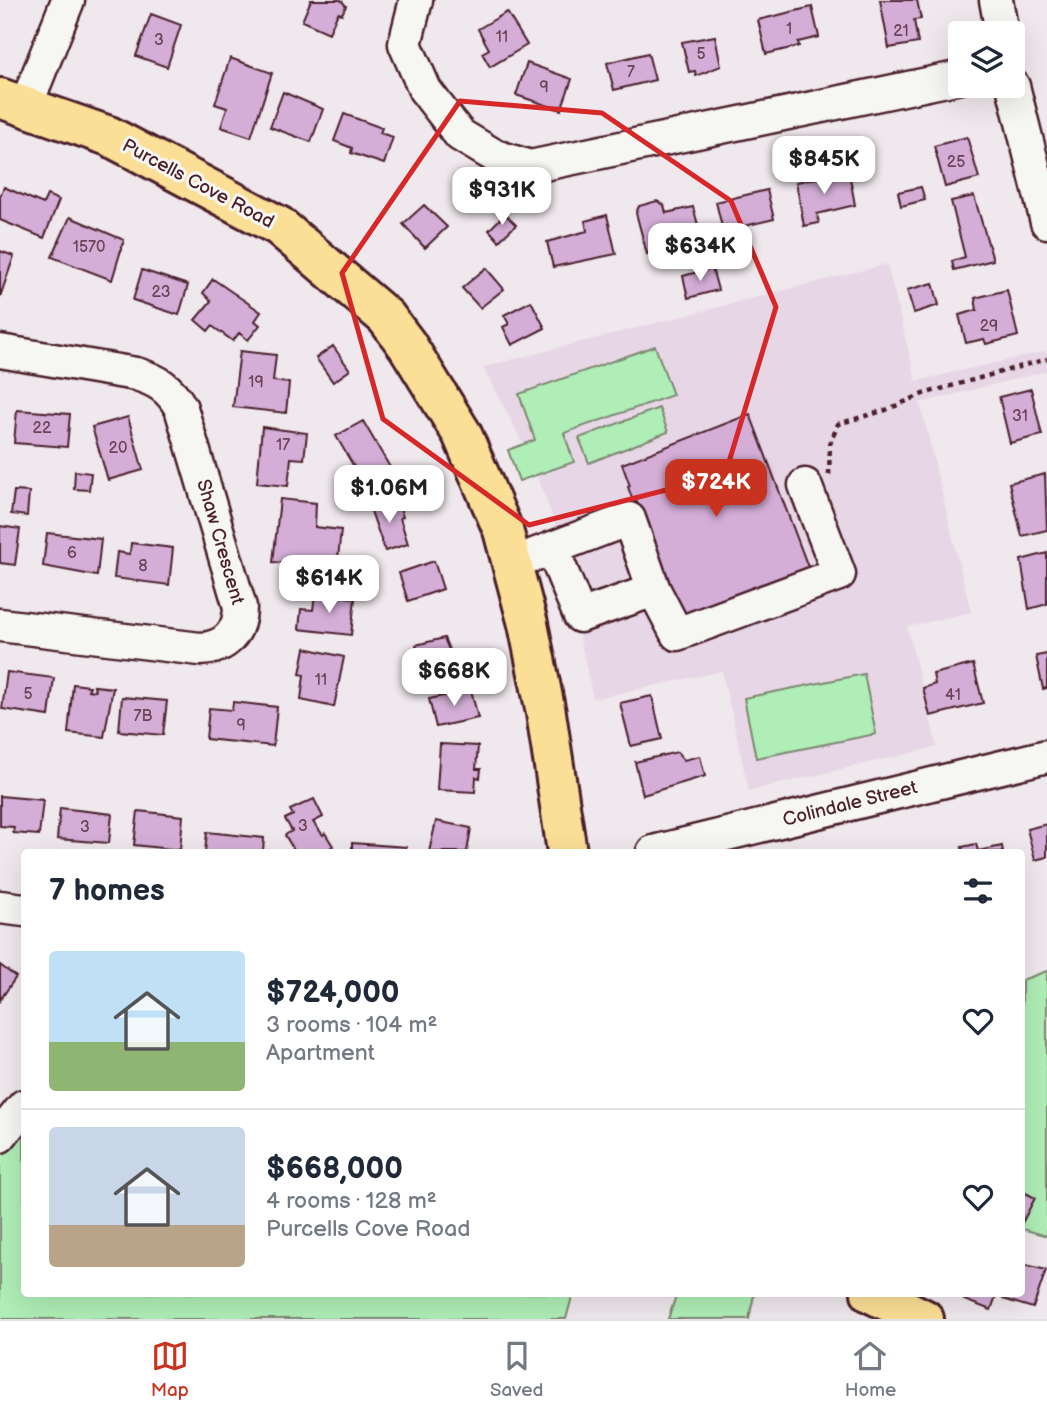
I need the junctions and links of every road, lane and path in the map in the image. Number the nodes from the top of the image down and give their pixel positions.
1 (68, 0) edge
2 (416, 0) edge
3 (996, 0) edge
4 (1000, 21) edge
5 (948, 80) edge
6 (1016, 98) edge
7 (13, 103) edge
8 (1047, 222) edge
9 (0, 351) edge
10 (1047, 359) edge
11 (817, 484) joint
12 (552, 548) junction
13 (513, 564) junction
14 (654, 590) junction
15 (0, 625) edge
16 (1047, 756) edge
17 (567, 849) edge
18 (665, 849) edge
19 (0, 907) edge
20 (21, 910) edge
21 (21, 1109) edge
22 (0, 1136) edge
23 (877, 1304) edge
24 (924, 1319) edge

1 - 7 street
2 - 5 street
3 - 4 street
6 - 8 street
7 - 13 main road, Purcells Cove Road
9 - 15 street, Shaw Crescent
10 - 11 path
11 - 14 street
12 - 13 street
12 - 14 street
12 - 14 street
13 - 17 main road, Purcells Cove Road
16 - 18 street, Colindale Street
19 - 20 street
21 - 22 street
23 - 24 main road

